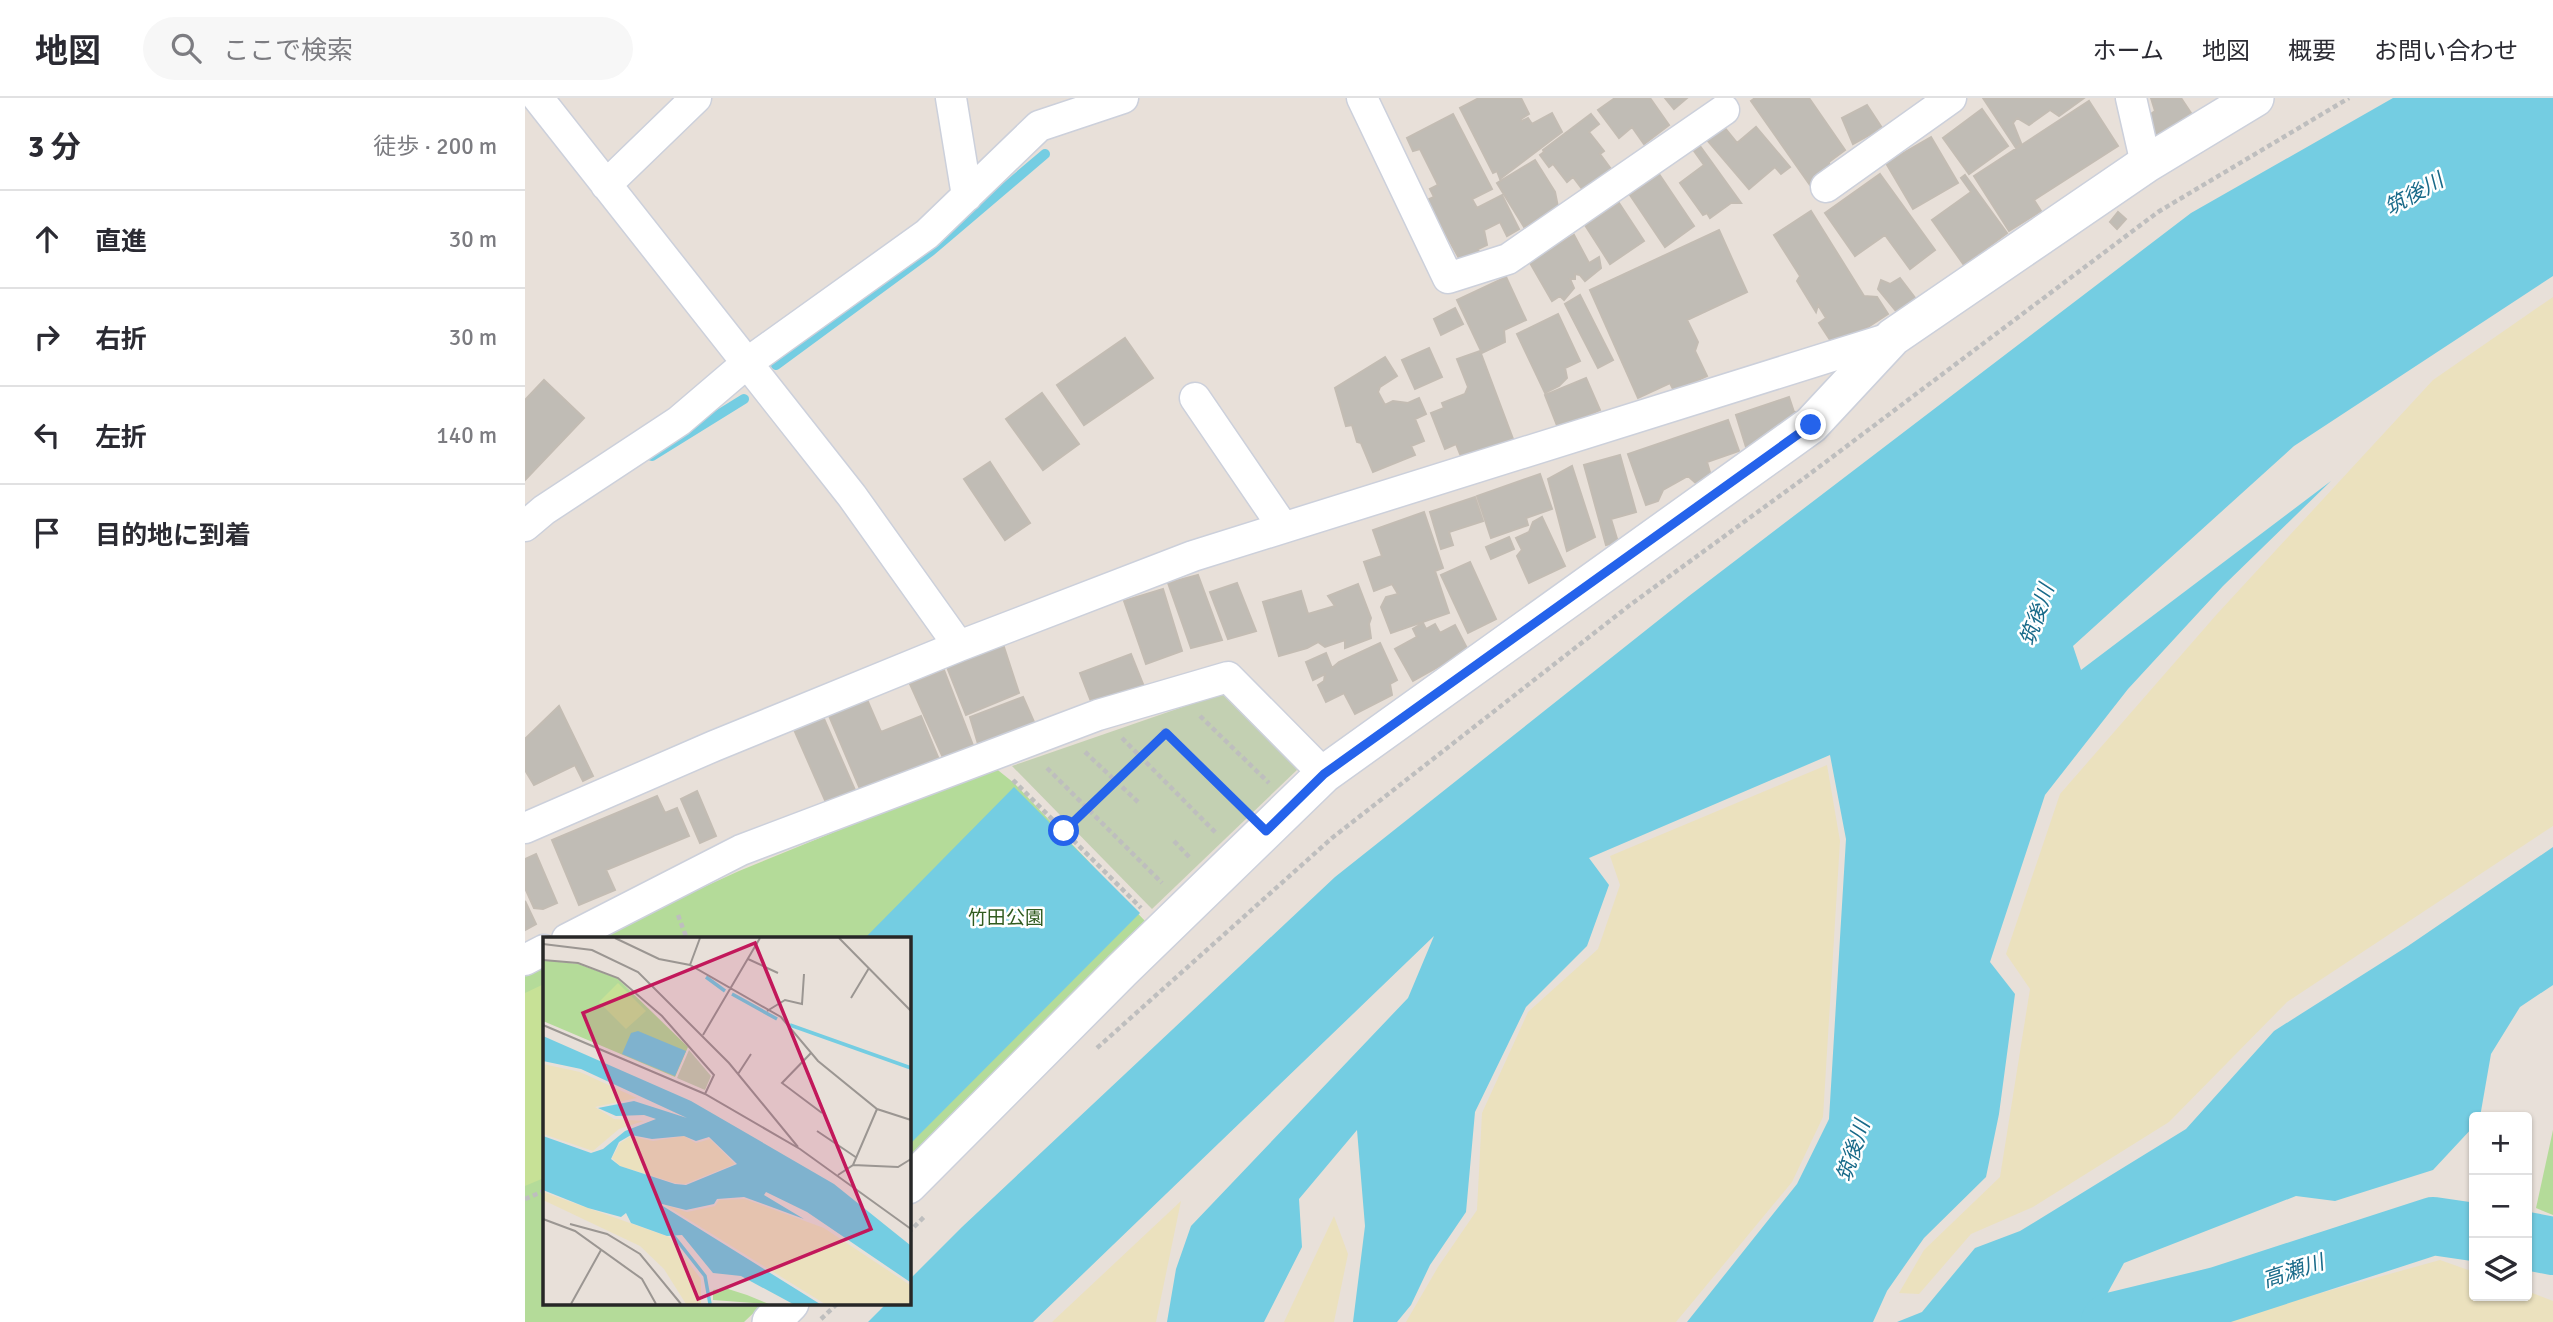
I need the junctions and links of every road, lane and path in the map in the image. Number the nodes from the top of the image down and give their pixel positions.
1 (538, 98) edge
2 (696, 98) edge
3 (951, 98) edge
4 (1123, 98) edge
5 (1362, 98) edge
6 (1951, 98) edge
7 (2131, 98) edge
8 (2255, 98) edge
9 (2350, 98) edge
10 (1724, 110) dead end
11 (2146, 164) junction
12 (606, 184) junction
13 (1826, 187) dead end
14 (967, 196) junction
15 (1893, 337) junction
16 (747, 363) junction
17 (1195, 398) dead end
18 (525, 526) edge
19 (1283, 527) junction
20 (959, 646) junction
21 (1176, 692) junction
22 (1137, 704) junction
23 (1098, 715) junction
24 (1061, 729) junction
25 (1166, 733) junction
26 (1023, 744) junction
27 (990, 756) junction
28 (1141, 757) junction
29 (1324, 774) junction
30 (1116, 781) junction
31 (1138, 802) dead end
32 (1293, 805) junction
33 (1087, 809) junction
34 (525, 828) edge
35 (1064, 831) junction
36 (1266, 831) junction
37 (1240, 857) junction
38 (1175, 919) junction
39 (571, 937) edge
40 (543, 951) edge
41 (525, 960) edge
42 (1093, 1052) dead end
43 (543, 1191) edge
44 (525, 1199) edge
45 (918, 1199) edge
46 (910, 1226) edge
47 (789, 1304) edge
48 (837, 1304) edge
49 (771, 1322) edge
50 (819, 1322) edge

1 - 12 street
2 - 12 street
3 - 14 street
4 - 14 street
5 - 10 street
6 - 13 street
7 - 11 street
8 - 11 street
9 - 42 path
11 - 15 street
12 - 16 street
14 - 16 street
15 - 19 street
15 - 29 street
16 - 18 street
16 - 20 street
17 - 19 street
19 - 20 street
20 - 34 street
21 - 22 street
21 - 29 street
21 - 32 path
22 - 23 street
22 - 25 path
23 - 24 street
23 - 28 path
24 - 26 street
24 - 30 path
25 - 28 path
25 - 36 path
26 - 27 street
26 - 33 path
27 - 35 path
27 - 39 street
28 - 30 path
28 - 37 path
29 - 32 street
30 - 31 path
30 - 33 path
32 - 36 street
33 - 35 path
33 - 38 path
35 - 38 path
36 - 37 street
37 - 38 street
38 - 45 street
40 - 41 street
43 - 44 path
45 - 46 path
47 - 49 street
48 - 50 path

